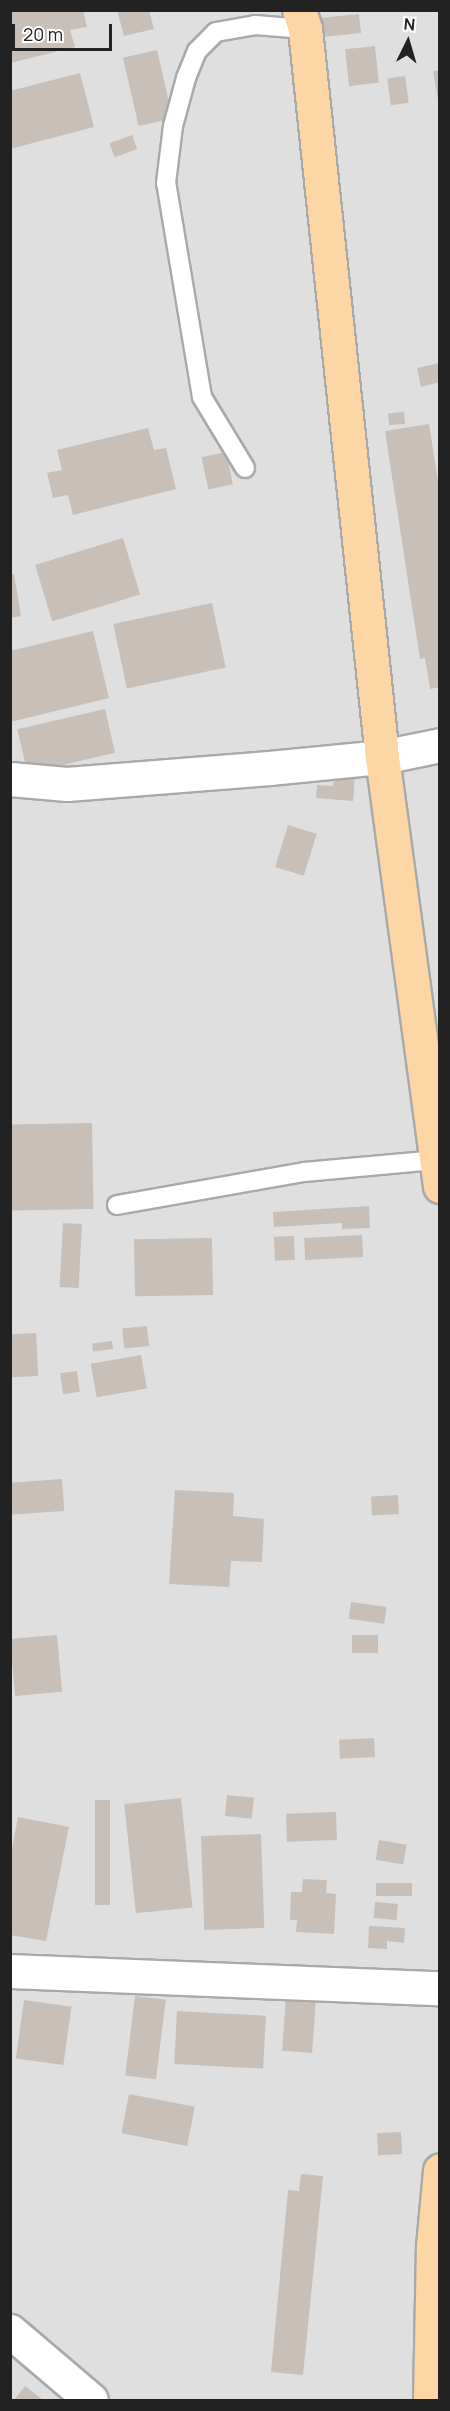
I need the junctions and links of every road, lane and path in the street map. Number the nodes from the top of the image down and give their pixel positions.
1 (302, 20) edge
2 (245, 468) dead end
3 (440, 745) edge
4 (382, 757) junction
5 (10, 779) edge
6 (438, 1173) edge
7 (117, 1205) dead end
8 (10, 1971) edge
9 (440, 1988) edge
10 (440, 2170) edge
11 (10, 2331) edge
12 (91, 2400) edge
13 (430, 2400) edge

1 - 2 lane
1 - 4 main road
3 - 4 street
4 - 5 street
4 - 6 main road
6 - 7 lane
8 - 9 street
10 - 13 main road
11 - 12 street

